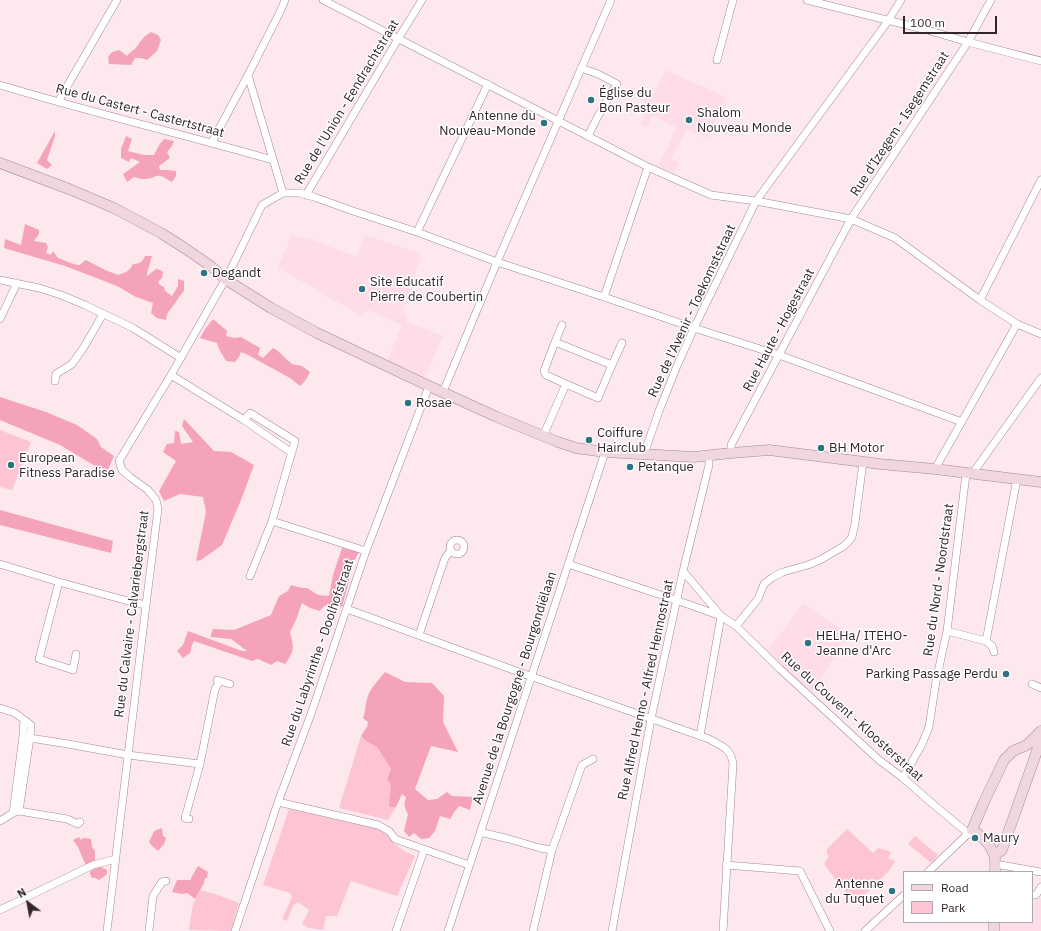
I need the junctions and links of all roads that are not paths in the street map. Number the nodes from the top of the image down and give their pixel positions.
1 (117, 0) edge
2 (285, 0) edge
3 (324, 0) edge
4 (422, 0) edge
5 (611, 0) edge
6 (733, 0) edge
7 (807, 0) edge
8 (901, 0) edge
9 (991, 0) edge
10 (888, 20) junction
11 (398, 39) junction
12 (968, 42) junction
13 (717, 60) dead end
14 (1041, 61) edge
15 (581, 68) junction
16 (248, 75) junction
17 (488, 84) junction
18 (0, 85) edge
19 (58, 102) junction
20 (559, 120) junction
21 (588, 136) junction
22 (212, 142) junction
23 (273, 160) junction
24 (0, 163) edge
25 (648, 167) junction
26 (1041, 180) edge
27 (283, 193) junction
28 (306, 195) junction
29 (756, 202) junction
30 (851, 219) junction
31 (417, 232) junction
32 (497, 262) junction
33 (225, 279) junction
34 (0, 280) edge
35 (17, 283) junction
36 (604, 297) junction
37 (980, 300) junction
38 (102, 314) junction
39 (0, 319) edge
40 (1017, 324) junction
41 (562, 325) dead end
42 (694, 328) junction
43 (1041, 334) edge
44 (556, 342) junction
45 (622, 343) dead end
46 (779, 355) junction
47 (180, 358) junction
48 (612, 365) junction
49 (171, 375) junction
50 (1041, 378) edge
51 (55, 381) dead end
52 (566, 384) junction
53 (429, 386) junction
54 (443, 392) junction
55 (244, 420) junction
56 (962, 422) junction
57 (543, 436) junction
58 (292, 452) junction
59 (605, 452) junction
60 (731, 453) junction
61 (644, 454) junction
62 (709, 456) junction
63 (863, 462) junction
64 (880, 464) junction
65 (935, 469) junction
66 (861, 474) junction
67 (969, 474) junction
68 (1017, 479) junction
69 (1041, 482) edge
70 (272, 521) junction
71 (451, 550) dead end
72 (366, 551) junction
73 (0, 564) edge
74 (568, 564) junction
75 (683, 571) junction
76 (250, 576) dead end
77 (59, 582) junction
78 (676, 600) junction
79 (146, 605) junction
80 (347, 609) junction
81 (721, 616) junction
82 (736, 626) junction
83 (947, 631) junction
84 (418, 635) junction
85 (986, 641) junction
86 (994, 652) dead end
87 (76, 654) dead end
88 (531, 676) junction
89 (230, 684) dead end
90 (1032, 684) dead end
91 (1041, 688) edge
92 (0, 708) edge
93 (651, 719) junction
94 (1041, 731) edge
95 (700, 736) junction
96 (27, 738) junction
97 (1026, 745) junction
98 (1039, 752) edge
99 (128, 755) junction
100 (593, 759) dead end
101 (200, 764) junction
102 (903, 778) junction
103 (278, 802) junction
104 (16, 812) junction
105 (189, 819) dead end
106 (0, 821) edge
107 (80, 822) dead end
108 (480, 832) junction
109 (971, 832) junction
110 (424, 850) junction
111 (552, 850) junction
112 (116, 859) junction
113 (995, 864) edge
114 (469, 865) junction
115 (726, 865) junction
116 (929, 871) edge
117 (1041, 872) edge
118 (166, 882) dead end
119 (1041, 887) edge
120 (1033, 895) edge
121 (903, 896) edge
122 (0, 910) edge
123 (107, 931) edge
124 (149, 931) edge
125 (235, 931) edge
126 (396, 931) edge
127 (448, 931) edge
128 (533, 931) edge
129 (612, 931) edge
130 (723, 931) edge
131 (830, 931) edge
132 (865, 931) edge

1 - 19 street
2 - 16 street
3 - 11 street
4 - 11 street, Rue de l'Union - Eendrachtstraat
5 - 15 street
6 - 13 street
7 - 10 street
8 - 10 street, Rue de l'Avenir - Toekomststraat
9 - 12 street, Rue d'Izegem - Isegemstraat
10 - 12 street
10 - 29 street, Rue de l'Avenir - Toekomststraat
11 - 17 street
11 - 28 street, Rue de l'Union - Eendrachtstraat
12 - 14 street
12 - 30 street, Rue d'Izegem - Isegemstraat
15 - 20 street
15 - 21 street
16 - 22 street
16 - 23 street
17 - 20 street
17 - 31 street
18 - 19 street, Rue du Castert - Castertstraat
19 - 22 street, Rue du Castert - Castertstraat
20 - 21 street
20 - 32 street
21 - 25 street
22 - 23 street, Rue du Castert - Castertstraat
23 - 27 street
24 - 33 street
25 - 29 street
25 - 36 street
26 - 37 street
27 - 28 street
27 - 33 street, Rue du Calvaire - Calvariebergstraat
28 - 31 street
29 - 30 street
29 - 42 street, Rue de l'Avenir - Toekomststraat
30 - 37 street
30 - 46 street, Rue Haute - Hogestraat
31 - 32 street
32 - 36 street
32 - 54 street
33 - 47 street, Rue du Calvaire - Calvariebergstraat
33 - 53 street
34 - 35 street
35 - 38 street
35 - 39 street
36 - 42 street
37 - 40 street
38 - 47 street
38 - 51 street
40 - 43 street
40 - 56 street
41 - 44 street
42 - 46 street
42 - 61 street, Rue de l'Avenir - Toekomststraat
44 - 48 street
44 - 52 street
45 - 48 street
46 - 56 street
46 - 60 street, Rue Haute - Hogestraat
47 - 49 street, Rue du Calvaire - Calvariebergstraat
48 - 52 street
49 - 55 street
49 - 79 street, Rue du Calvaire - Calvariebergstraat
50 - 67 street
52 - 57 street
53 - 54 street
53 - 72 street, Rue du Labyrinthe - Doolhofstraat
54 - 57 street
55 - 58 street
55 - 58 street
56 - 65 street
57 - 59 street
58 - 70 street
59 - 61 street
59 - 74 street, Avenue de la Bourgogne - Bourgondiëlaan
60 - 62 street
60 - 63 street
61 - 62 street
62 - 75 street, Rue Alfred Henno - Alfred Hennostraat
63 - 64 street
63 - 66 street
64 - 65 street
64 - 66 street
65 - 67 street
66 - 82 street
67 - 68 street
67 - 83 street, Rue du Nord - Noordstraat
68 - 69 street
68 - 85 street
70 - 72 street
70 - 76 street
71 - 84 street
72 - 80 street, Rue du Labyrinthe - Doolhofstraat
73 - 77 street
74 - 78 street, Rue du Couvent - Kloosterstraat
74 - 88 street, Avenue de la Bourgogne - Bourgondiëlaan
75 - 78 street, Rue Alfred Henno - Alfred Hennostraat
75 - 81 street, Rue du Couvent - Kloosterstraat
77 - 79 street
77 - 87 street
78 - 81 street, Rue du Couvent - Kloosterstraat
78 - 93 street, Rue Alfred Henno - Alfred Hennostraat
79 - 99 street, Rue du Calvaire - Calvariebergstraat
80 - 84 street
80 - 103 street, Rue du Labyrinthe - Doolhofstraat
81 - 82 street, Rue du Couvent - Kloosterstraat
81 - 95 street
82 - 102 street, Rue du Couvent - Kloosterstraat
83 - 85 street
83 - 102 street, Rue du Nord - Noordstraat
84 - 88 street
85 - 86 street
88 - 93 street
88 - 108 street, Avenue de la Bourgogne - Bourgondiëlaan
89 - 101 street
90 - 91 street
92 - 96 street
93 - 95 street
93 - 129 street, Rue Alfred Henno - Alfred Hennostraat
94 - 97 street
94 - 98 street
95 - 115 street
96 - 99 street
96 - 104 street
97 - 98 street
97 - 109 street
98 - 113 street
99 - 101 street
99 - 112 street, Rue du Calvaire - Calvariebergstraat
100 - 111 street
101 - 105 street
102 - 109 street, Rue du Couvent - Kloosterstraat
103 - 110 street
103 - 125 street, Rue du Labyrinthe - Doolhofstraat
104 - 106 street
104 - 107 street
108 - 111 street
108 - 114 street, Avenue de la Bourgogne - Bourgondiëlaan
109 - 113 street
109 - 116 street
110 - 114 street
110 - 126 street
111 - 128 street
112 - 122 street
112 - 123 street, Rue du Calvaire - Calvariebergstraat
113 - 117 street
114 - 127 street, Avenue de la Bourgogne - Bourgondiëlaan
115 - 130 street
115 - 131 street
118 - 124 street
119 - 120 street
121 - 132 street

